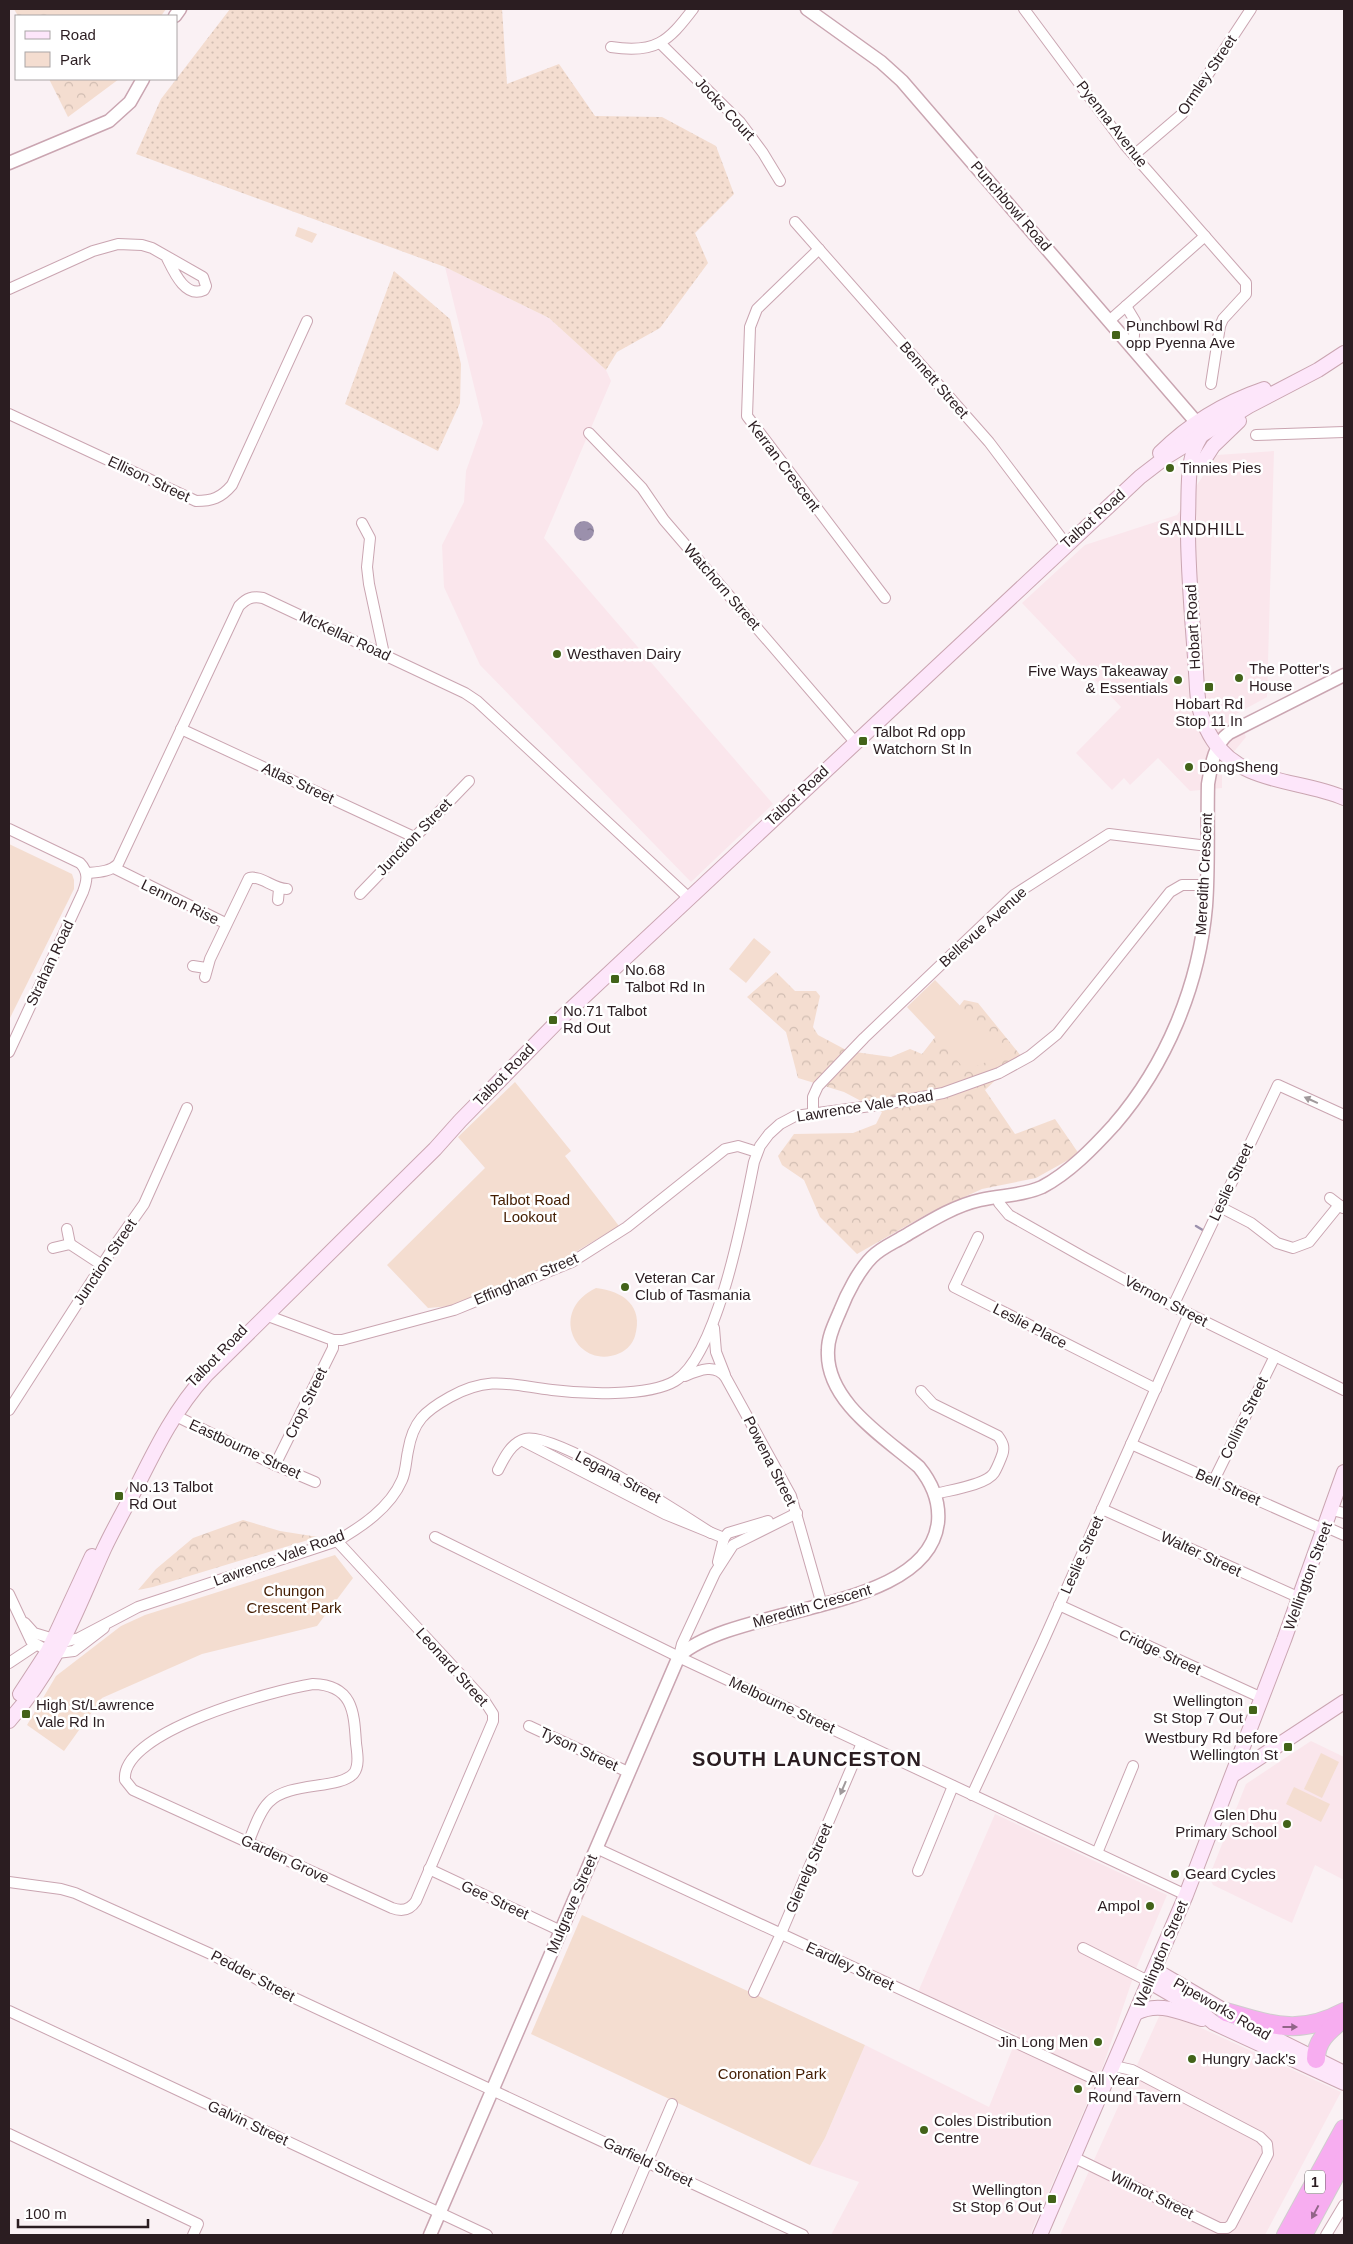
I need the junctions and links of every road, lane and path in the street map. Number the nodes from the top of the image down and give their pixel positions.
1 (693, 9) edge
2 (807, 9) edge
3 (1024, 9) edge
4 (1251, 9) edge
5 (661, 44) junction
6 (611, 47) dead end
7 (142, 80) edge
8 (1134, 155) junction
9 (9, 164) edge
10 (780, 181) dead end
11 (795, 222) dead end
12 (1205, 236) junction
13 (819, 249) junction
14 (167, 258) dead end
15 (9, 288) edge
16 (1126, 306) junction
17 (307, 321) dead end
18 (1109, 321) junction
19 (1133, 349) junction
20 (1344, 353) edge
21 (1318, 370) junction
22 (1211, 384) dead end
23 (9, 414) edge
24 (1199, 429) junction
25 (1344, 432) edge
26 (589, 433) dead end
27 (1256, 435) dead end
28 (1166, 457) junction
29 (1204, 460) junction
30 (1140, 477) junction
31 (1189, 486) junction
32 (1188, 503) junction
33 (362, 522) dead end
34 (1066, 544) junction
35 (886, 598) dead end
36 (384, 654) junction
37 (1344, 675) edge
38 (182, 729) junction
39 (855, 742) junction
40 (1218, 747) junction
41 (469, 781) dead end
42 (1344, 798) edge
43 (9, 829) edge
44 (414, 837) junction
45 (1208, 846) junction
46 (114, 868) junction
47 (87, 874) junction
48 (1206, 885) junction
49 (360, 894) dead end
50 (689, 898) junction
51 (278, 900) dead end
52 (225, 923) junction
53 (193, 966) dead end
54 (9, 1052) edge
55 (187, 1108) dead end
56 (813, 1112) junction
57 (1344, 1115) edge
58 (460, 1120) junction
59 (757, 1152) junction
60 (997, 1197) junction
61 (1330, 1198) dead end
62 (1220, 1207) junction
63 (1341, 1207) edge
64 (67, 1230) dead end
65 (978, 1237) dead end
66 (70, 1244) junction
67 (53, 1248) dead end
68 (102, 1265) junction
69 (1173, 1306) junction
70 (268, 1314) junction
71 (1189, 1314) junction
72 (716, 1315) junction
73 (333, 1340) junction
74 (1275, 1356) junction
75 (726, 1378) junction
76 (676, 1381) junction
77 (1156, 1389) junction
78 (1344, 1390) edge
79 (921, 1391) dead end
80 (9, 1410) edge
81 (174, 1415) junction
82 (1131, 1444) junction
83 (276, 1465) junction
84 (498, 1470) dead end
85 (1344, 1472) edge
86 (1214, 1480) junction
87 (315, 1482) dead end
88 (935, 1494) junction
89 (1102, 1509) junction
90 (1338, 1512) edge
91 (797, 1513) junction
92 (1325, 1529) junction
93 (1344, 1536) edge
94 (435, 1537) dead end
95 (724, 1538) junction
96 (337, 1541) junction
97 (715, 1573) junction
98 (9, 1594) edge
99 (1300, 1598) junction
100 (822, 1605) junction
101 (1059, 1605) junction
102 (21, 1618) junction
103 (51, 1646) junction
104 (679, 1656) junction
105 (9, 1663) edge
106 (1262, 1698) junction
107 (1344, 1702) edge
108 (9, 1708) edge
109 (9, 1721) edge
110 (529, 1726) dead end
111 (862, 1742) junction
112 (1133, 1766) dead end
113 (628, 1772) junction
114 (1233, 1775) junction
115 (953, 1786) junction
116 (972, 1795) junction
117 (248, 1842) junction
118 (596, 1848) junction
119 (1097, 1853) junction
120 (429, 1869) junction
121 (918, 1870) dead end
122 (9, 1882) edge
123 (1186, 1895) junction
124 (561, 1931) junction
125 (781, 1934) junction
126 (1083, 1948) dead end
127 (1153, 1976) junction
128 (754, 1992) dead end
129 (9, 2011) edge
130 (1344, 2012) edge
131 (1136, 2013) junction
132 (1344, 2018) edge
133 (1220, 2020) junction
134 (1316, 2059) junction
135 (1114, 2066) junction
136 (1340, 2076) edge
137 (1105, 2084) junction
138 (491, 2091) junction
139 (672, 2104) dead end
140 (1344, 2129) edge
141 (9, 2134) edge
142 (1073, 2157) junction
143 (1344, 2159) edge
144 (648, 2162) junction
145 (1344, 2205) edge
146 (439, 2213) junction
147 (785, 2231) edge
148 (193, 2235) edge
149 (430, 2235) edge
150 (487, 2235) edge
151 (616, 2235) edge
152 (803, 2235) edge
153 (1040, 2235) edge
154 (1286, 2235) edge
155 (1303, 2235) edge
156 (1326, 2235) edge

1 - 5 street
2 - 18 street, Punchbowl Road
3 - 8 street, Pyenna Avenue
4 - 8 street, Ormley Street
5 - 6 street
5 - 10 street, Jocks Court
7 - 9 street
8 - 12 street, Pyenna Avenue
11 - 13 street, Bennett Street
12 - 16 street
12 - 22 street, Pyenna Avenue
13 - 34 street, Bennett Street
13 - 35 street, Kerran Crescent
14 - 15 street
16 - 18 street
16 - 19 street
17 - 23 street, Ellison Street
18 - 19 street, Punchbowl Road
19 - 24 street, Punchbowl Road
20 - 21 main road
21 - 24 main road
21 - 24 main road
21 - 29 main road
24 - 28 main road, Talbot Road
24 - 29 main road, Hobart Road
24 - 30 main road, Talbot Road
24 - 31 main road, Hobart Road
25 - 27 street
26 - 39 street, Watchorn Street
28 - 30 main road, Talbot Road
28 - 31 main road
29 - 32 main road, Hobart Road
30 - 34 main road, Talbot Road
31 - 32 main road, Hobart Road
32 - 40 main road, Hobart Road
33 - 36 street
34 - 39 main road, Talbot Road
36 - 38 street, McKellar Road
36 - 50 street, McKellar Road
37 - 40 street
38 - 44 street, Atlas Street
38 - 46 street, McKellar Road
39 - 50 main road, Talbot Road
40 - 42 main road
40 - 45 street, Meredith Crescent
41 - 44 street, Junction Street
43 - 47 street
44 - 49 street, Junction Street
45 - 48 street, Meredith Crescent
45 - 56 street, Bellevue Avenue
46 - 47 street
46 - 52 street, Lennon Rise
47 - 54 street, Strahan Road
48 - 56 street, Lawrence Vale Road
48 - 60 street, Meredith Crescent
50 - 58 main road, Talbot Road
51 - 52 street, Lennon Rise
52 - 53 street
55 - 68 street, Junction Street
56 - 59 street, Lawrence Vale Road
57 -> 62 street, Leslie Street
58 - 70 main road, Talbot Road
58 - 103 main road, Talbot Road
59 - 72 street, Lawrence Vale Road
59 - 73 street, Effingham Street
60 - 69 street, Vernon Street
60 - 88 street, Meredith Crescent
61 - 63 street
62 - 63 street
62 - 69 street, Leslie Street
64 - 66 street
65 - 77 street, Leslie Place
66 - 67 street
66 - 68 street
68 - 80 street, Junction Street
69 - 71 street, Vernon Street
70 - 73 street
70 - 81 main road, Talbot Road
71 - 74 street, Vernon Street
71 - 77 street, Leslie Street
72 - 75 street, Powena Street
72 - 76 street, Lawrence Vale Road
73 - 83 street, Crop Street
74 - 78 street, Vernon Street
74 - 86 street, Collins Street
75 - 76 street
75 - 91 street, Powena Street
76 - 96 street, Lawrence Vale Road
77 - 82 street, Leslie Street
79 - 88 street
81 - 83 street, Eastbourne Street
81 - 103 main road, Talbot Road
82 - 86 street, Bell Street
82 - 89 street, Leslie Street
83 - 87 street, Eastbourne Street
84 - 95 street, Legana Street
85 - 90 main road, Wellington Street
86 - 92 street, Bell Street
88 - 100 street, Meredith Crescent
89 - 99 street, Walter Street
89 - 101 street, Leslie Street
90 - 92 main road, Wellington Street
91 - 95 street
91 - 97 street, Mulgrave Street
91 - 100 street, Powena Street
92 - 93 street, Bell Street
92 - 99 main road, Wellington Street
94 - 104 street, Melbourne Street
95 - 97 street, Mulgrave Street
96 - 103 street, Lawrence Vale Road
96 - 120 street, Leonard Street
97 - 104 street, Mulgrave Street
98 - 102 street
99 - 106 main road, Wellington Street
100 - 104 street, Meredith Crescent
101 - 106 street, Cridge Street
101 - 116 street, Leslie Street
102 - 103 street
102 - 103 street
103 - 105 street, Lawrence Vale Road
103 - 108 main road
103 - 109 main road
104 - 111 street, Melbourne Street
104 - 113 street, Mulgrave Street
106 - 114 main road, Wellington Street
107 - 114 main road
110 - 113 street, Tyson Street
111 - 115 street, Melbourne Street
111 -> 125 street, Glenelg Street
112 - 119 street
113 - 118 street, Mulgrave Street
114 - 123 main road, Wellington Street
115 - 116 street, Melbourne Street
115 - 121 street
116 - 119 street, Melbourne Street
117 - 117 street, Garden Grove
117 - 120 street, Garden Grove
118 - 124 street, Mulgrave Street
118 - 125 street, Eardley Street
119 - 123 street, Melbourne Street
120 - 124 street, Gee Street
122 - 138 street, Pedder Street
123 - 127 main road, Wellington Street
124 - 138 street, Mulgrave Street
125 - 128 street, Glenelg Street
125 - 137 street, Eardley Street
126 - 127 street, Pipeworks Road
127 - 131 main road, Wellington Street
127 - 133 main road, Pipeworks Road
129 - 146 street, Galvin Street
133 -> 130 highway
131 - 133 main road
131 - 135 main road, Wellington Street
132 - 134 highway
133 - 134 main road, Pipeworks Road
133 - 136 main road, Pipeworks Road
134 - 136 main road, Pipeworks Road
135 - 137 main road, Wellington Street
135 - 142 street, Wilmot Street
137 - 142 main road, Wellington Street
138 - 144 street, Garfield Street
138 - 146 street, Mulgrave Street
139 - 144 street
140 - 154 highway, 1
141 - 148 street
142 - 153 main road, Wellington Street
143 -> 155 highway, 1
144 - 147 street, Garfield Street
144 - 151 street
145 - 156 street
146 - 149 street, Mulgrave Street
146 - 150 street, Galvin Street
147 - 152 street, Garfield Street

